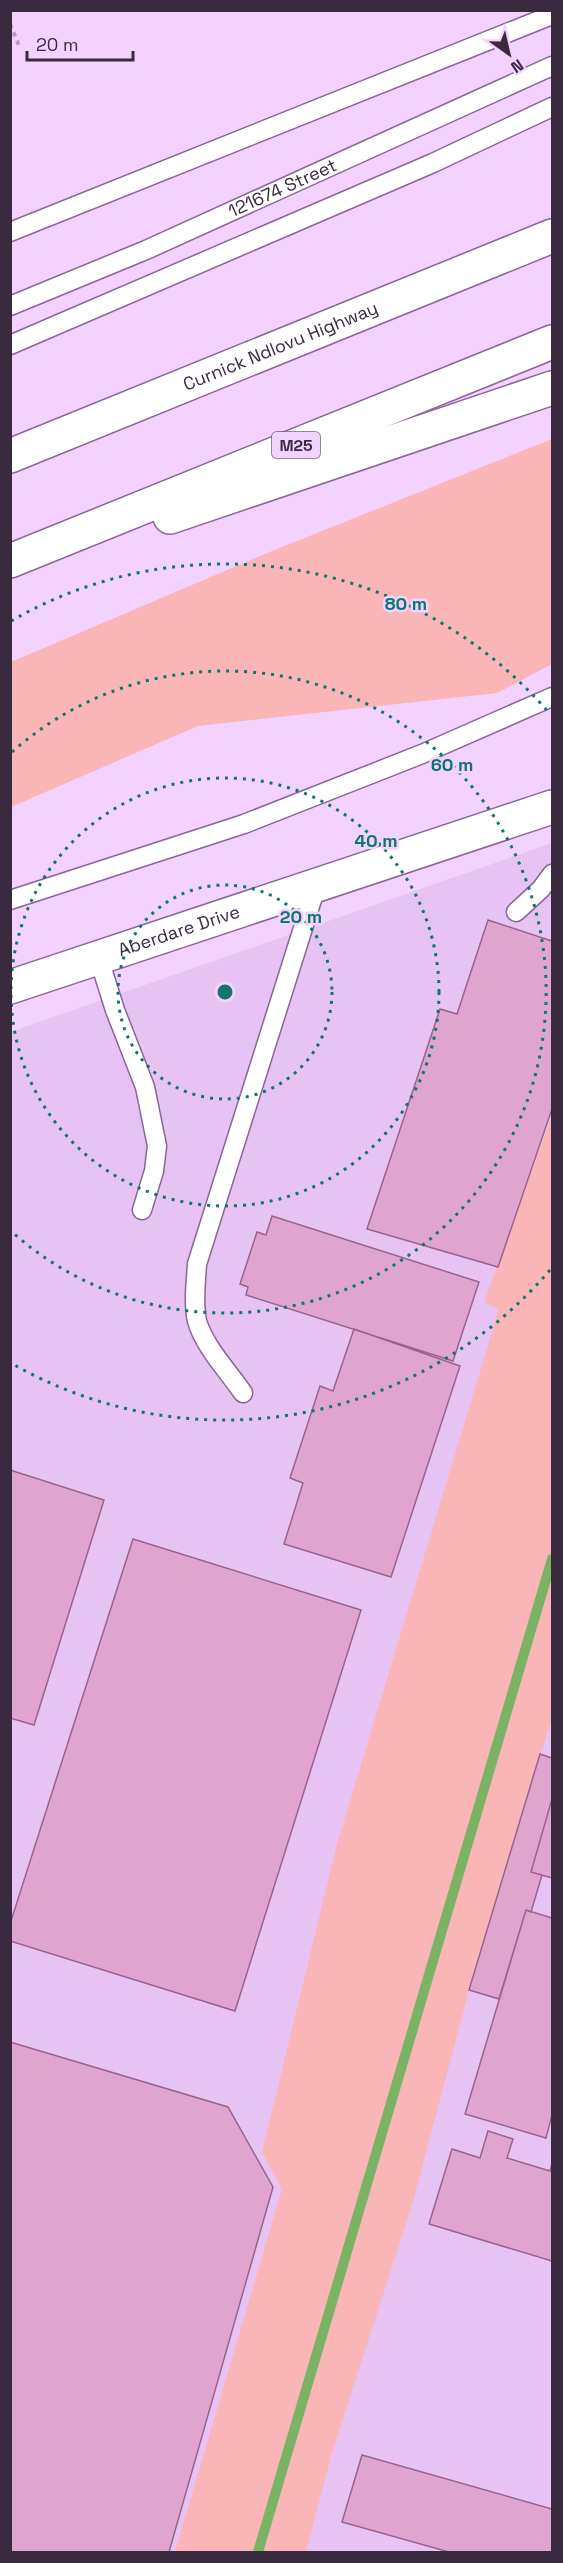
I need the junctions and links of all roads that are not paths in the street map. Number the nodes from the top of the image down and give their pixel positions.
1 (552, 15) edge
2 (552, 66) edge
3 (552, 107) edge
4 (552, 222) edge
5 (10, 232) edge
6 (552, 236) edge
7 (459, 272) junction
8 (10, 306) edge
9 (552, 342) edge
10 (10, 345) edge
11 (552, 388) edge
12 (10, 456) edge
13 (40, 548) junction
14 (10, 561) edge
15 (552, 697) edge
16 (552, 807) edge
17 (552, 874) edge
18 (316, 887) junction
19 (10, 900) edge
20 (516, 912) dead end
21 (99, 959) junction
22 (10, 987) edge
23 (142, 1210) dead end
24 (243, 1393) dead end

1 - 5 lane
2 - 8 lane, 121674 Street
3 - 10 lane
4 - 7 main road
6 - 7 main road, Curnick Ndlovu Highway
7 - 12 main road, Curnick Ndlovu Highway
9 - 13 main road, M25
11 - 13 main road
13 - 14 main road, M25
15 - 19 lane
16 - 18 main road, Aberdare Drive
17 - 20 lane
18 - 21 main road, Aberdare Drive
18 - 24 lane
21 - 22 main road, Aberdare Drive
21 - 23 lane

